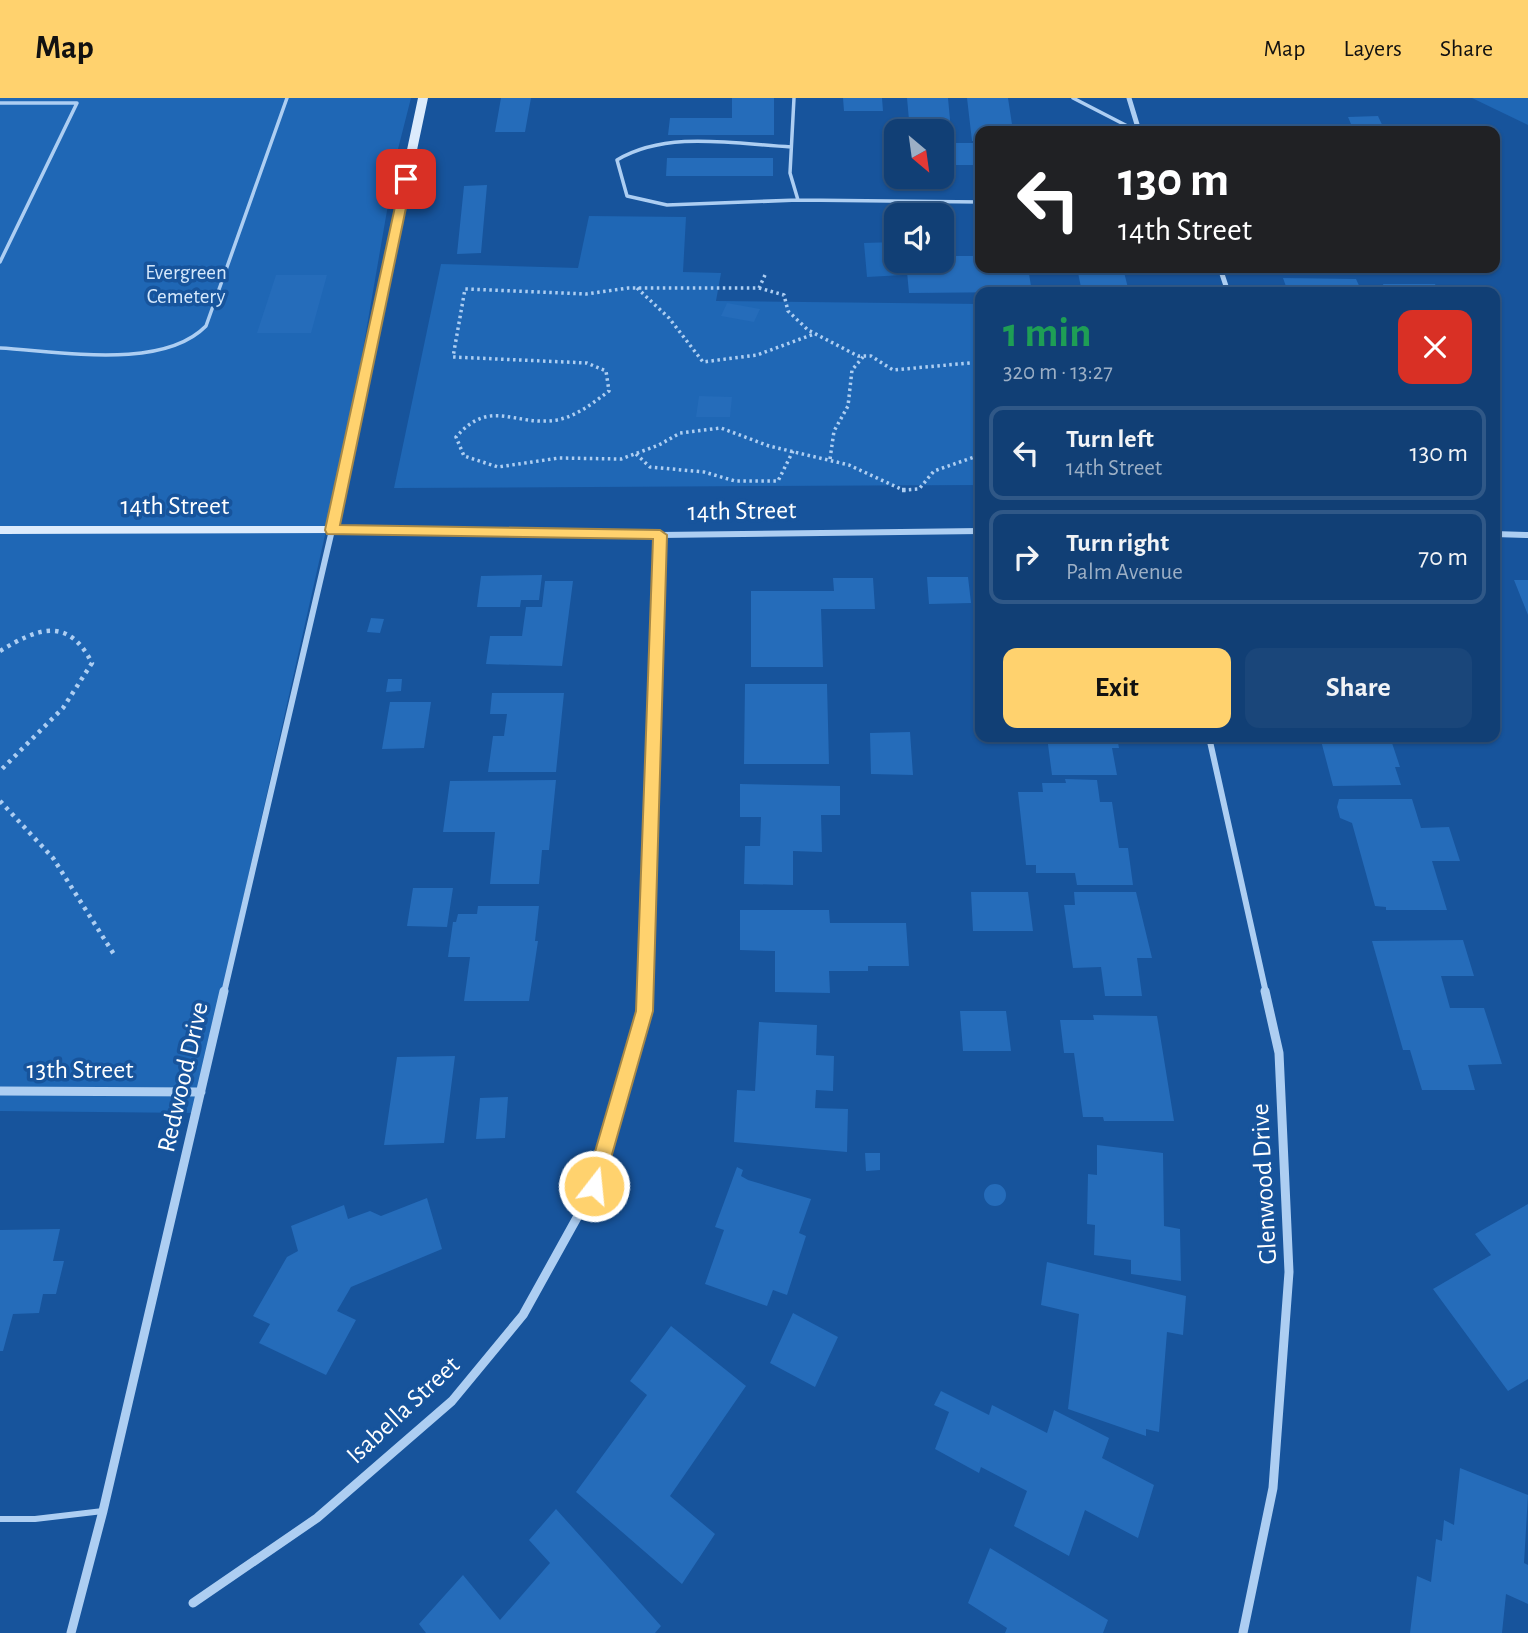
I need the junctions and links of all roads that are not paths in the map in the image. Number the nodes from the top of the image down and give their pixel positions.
1 (287, 98) edge
2 (424, 98) edge
3 (794, 98) edge
4 (1073, 98) edge
5 (1129, 98) edge
6 (78, 100) edge
7 (0, 103) edge
8 (1128, 126) edge
9 (1137, 126) edge
10 (791, 147) junction
11 (798, 200) junction
12 (975, 202) edge
13 (0, 262) edge
14 (0, 348) edge
15 (0, 530) edge
16 (332, 530) junction
17 (975, 531) edge
18 (1500, 534) edge
19 (660, 535) junction
20 (1528, 535) edge
21 (1210, 742) edge
22 (0, 1091) edge
23 (201, 1092) junction
24 (103, 1511) junction
25 (0, 1519) edge
26 (193, 1603) dead end
27 (71, 1633) edge
28 (1243, 1633) edge

1 - 14 lane
2 - 16 street
3 - 10 lane
4 - 8 lane
5 - 9 street
6 - 7 lane
6 - 13 lane
10 - 11 lane
10 - 11 lane
11 - 12 lane
15 - 16 street, 14th Street
16 - 19 street, 14th Street
16 - 23 street, Redwood Drive
17 - 19 street, 14th Street
18 - 20 street
19 - 26 street, Isabella Street
21 - 28 street, Glenwood Drive
22 - 23 street, 13th Street
23 - 24 street, Redwood Drive
24 - 25 lane
24 - 27 street, Redwood Drive

